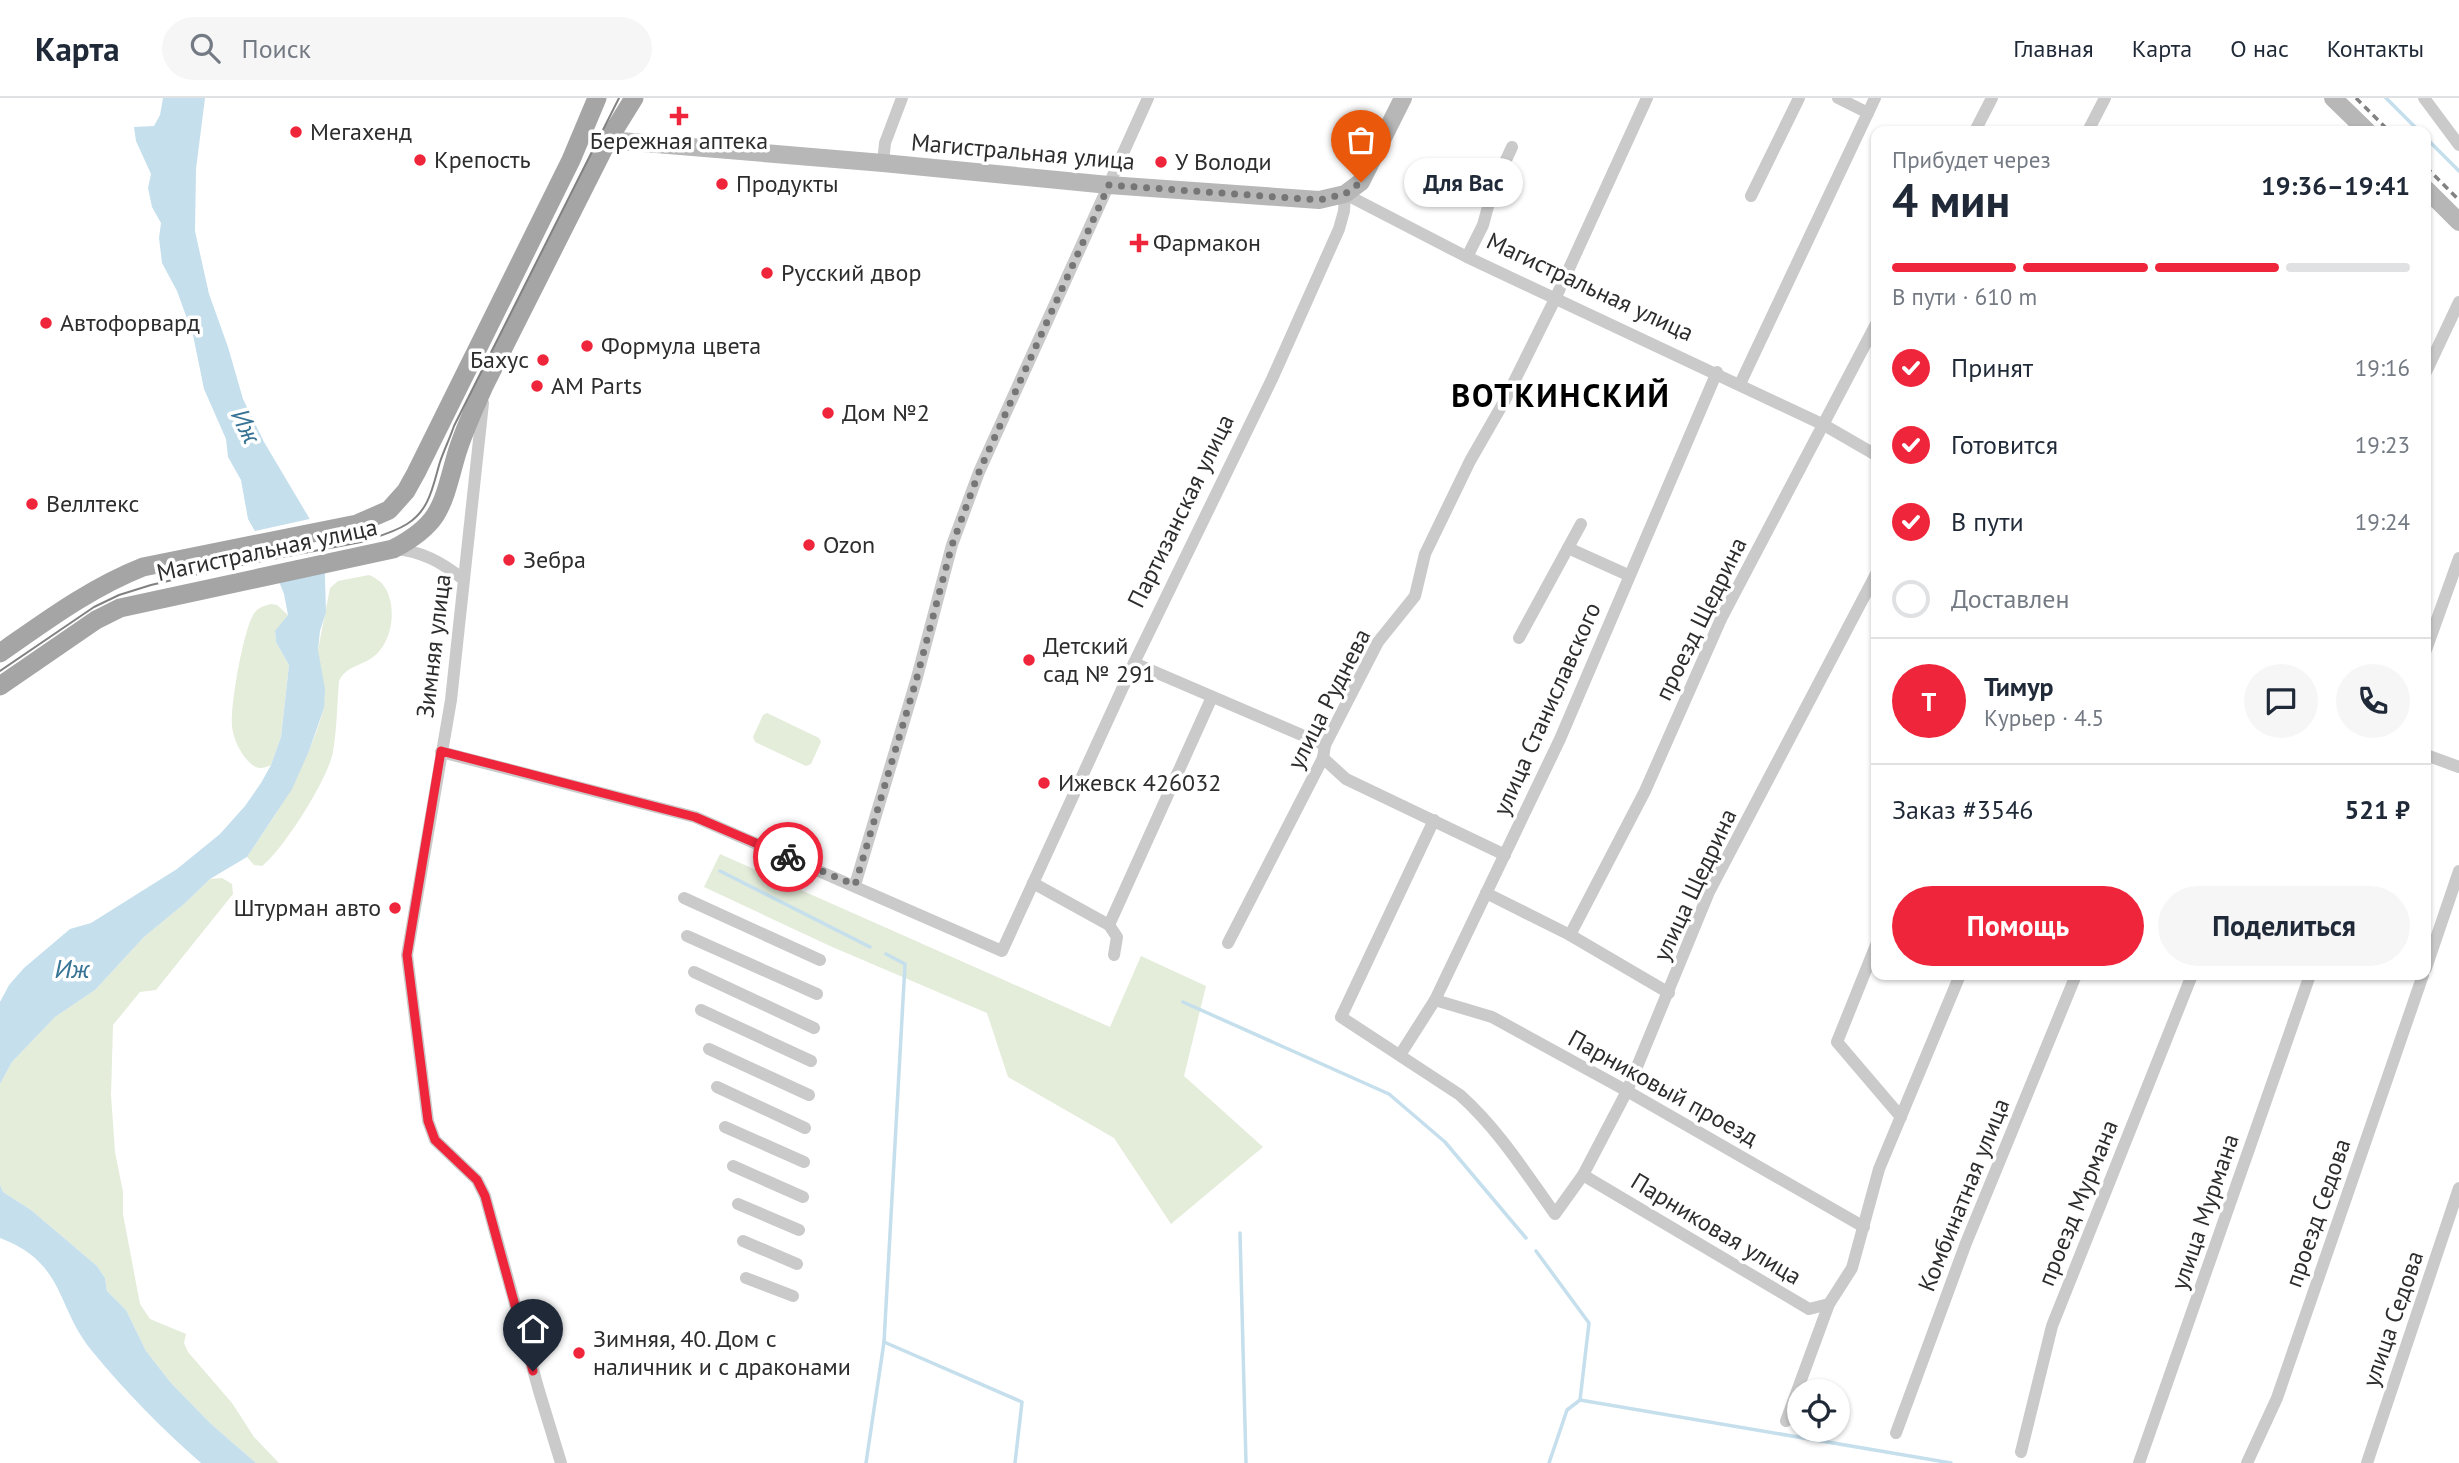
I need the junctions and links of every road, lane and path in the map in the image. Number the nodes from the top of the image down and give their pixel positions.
1 (597, 98) edge
2 (634, 98) edge
3 (902, 98) edge
4 (1148, 98) edge
5 (1403, 98) edge
6 (1647, 98) edge
7 (1799, 98) edge
8 (1839, 98) edge
9 (1875, 98) edge
10 (1992, 98) edge
11 (2105, 98) edge
12 (2333, 98) edge
13 (2424, 98) edge
14 (1868, 113) junction
15 (1978, 126) edge
16 (2091, 126) edge
17 (2362, 126) edge
18 (583, 137) junction
19 (608, 140) junction
20 (2459, 145) edge
21 (1512, 147) dead end
22 (883, 163) junction
23 (1109, 185) junction
24 (1345, 194) junction
25 (2431, 194) edge
26 (1751, 196) dead end
27 (2459, 222) edge
28 (1467, 257) junction
29 (1556, 297) junction
30 (2459, 302) edge
31 (1871, 334) edge
32 (2431, 361) edge
33 (1717, 372) junction
34 (1740, 384) junction
35 (485, 386) junction
36 (1824, 425) junction
37 (1871, 452) edge
38 (1581, 524) dead end
39 (1568, 548) junction
40 (393, 549) junction
41 (2459, 558) edge
42 (1628, 575) junction
43 (463, 579) junction
44 (1871, 584) edge
45 (2431, 636) edge
46 (1519, 638) dead end
47 (0, 653) edge
48 (1134, 663) junction
49 (0, 686) edge
50 (1212, 697) junction
51 (1325, 745) junction
52 (441, 751) junction
53 (2431, 757) edge
54 (1323, 758) junction
55 (2459, 767) edge
56 (1434, 820) junction
57 (1505, 855) junction
58 (2459, 871) edge
59 (1032, 883) junction
60 (855, 885) junction
61 (1486, 893) junction
62 (684, 898) dead end
63 (1109, 925) junction
64 (687, 936) dead end
65 (1570, 936) junction
66 (1228, 943) dead end
67 (2431, 953) edge
68 (1114, 955) dead end
69 (1871, 957) edge
70 (820, 960) dead end
71 (694, 972) dead end
72 (1958, 980) edge
73 (2074, 980) edge
74 (2190, 980) edge
75 (2308, 980) edge
76 (2421, 980) edge
77 (1670, 993) junction
78 (817, 994) dead end
79 (1435, 1000) junction
80 (701, 1010) dead end
81 (814, 1028) dead end
82 (709, 1049) dead end
83 (1400, 1055) junction
84 (811, 1061) dead end
85 (717, 1087) dead end
86 (1627, 1091) junction
87 (809, 1096) dead end
88 (1901, 1117) junction
89 (725, 1127) dead end
90 (805, 1128) dead end
91 (804, 1162) dead end
92 (733, 1166) dead end
93 (1583, 1175) junction
94 (2459, 1188) edge
95 (803, 1197) dead end
96 (738, 1204) dead end
97 (1864, 1227) junction
98 (799, 1230) dead end
99 (743, 1241) dead end
100 (797, 1264) dead end
101 (746, 1278) dead end
102 (793, 1296) dead end
103 (1829, 1304) junction
104 (1786, 1421) dead end
105 (1896, 1433) dead end
106 (2021, 1452) dead end
107 (561, 1463) edge
108 (2139, 1463) edge
109 (2247, 1463) edge
110 (2367, 1463) edge

1 - 18 main road
2 - 19 main road
3 - 22 street
4 - 23 street
5 - 24 street
6 - 29 street, улица Руднева
7 - 26 street
8 - 14 street
9 - 14 street
10 - 15 street
11 - 16 street
12 - 17 street
13 - 20 street
14 - 34 street
18 - 19 main road, Магистральная улица
18 - 47 main road, Магистральная улица
19 - 22 street, Магистральная улица
19 - 35 main road, Магистральная улица
21 - 28 street
22 - 23 street, Магистральная улица
23 - 24 street, Магистральная улица
23 - 60 street
24 - 28 street, Магистральная улица
24 - 48 street, Партизанская улица
25 - 27 street
28 - 29 street, Магистральная улица
29 - 33 street, Магистральная улица
29 - 51 street, улица Руднева
30 - 32 street
31 - 36 street, проезд Щедрина
33 - 34 street, Магистральная улица
33 - 42 street, улица Станиславского
34 - 36 street, Магистральная улица
35 - 40 main road, Магистральная улица
35 - 43 street, Зимняя улица
36 - 37 street, Магистральная улица
36 - 65 street, проезд Щедрина
38 - 39 street
39 - 42 street
39 - 46 street
40 - 43 street
40 - 49 main road, Магистральная улица
41 - 45 street
42 - 57 street, улица Станиславского
43 - 52 street, Зимняя улица
44 - 77 street, улица Щедрина
48 - 50 street
48 - 59 street, Партизанская улица
50 - 51 street
50 - 63 street
51 - 54 street, улица Руднева
52 - 60 street
52 - 107 street, Зимняя улица
53 - 55 street
54 - 56 street
54 - 66 street, улица Руднева
56 - 57 street
56 - 83 street
57 - 61 street, улица Станиславского
58 - 67 street
59 - 60 street, Партизанская улица
59 - 63 street
61 - 65 street
61 - 79 street, улица Станиславского
62 - 70 street
63 - 68 street
64 - 78 street
65 - 77 street
69 - 88 street
71 - 81 street
72 - 88 street
73 - 105 street, Комбинатная улица
74 - 106 street, проезд Мурмана
75 - 108 street, улица Мурмана
76 - 109 street, проезд Седова
77 - 86 street, улица Щедрина
79 - 83 street, улица Станиславского
79 - 86 street, Парниковый проезд
80 - 84 street
82 - 87 street
83 - 93 street, улица Щедрина
85 - 90 street
86 - 93 street, улица Щедрина
86 - 97 street, Парниковый проезд
88 - 97 street
89 - 91 street
92 - 95 street
93 - 103 street, Парниковая улица
94 - 110 street, улица Седова
96 - 98 street
97 - 103 street
99 - 100 street
101 - 102 street
103 - 104 street

